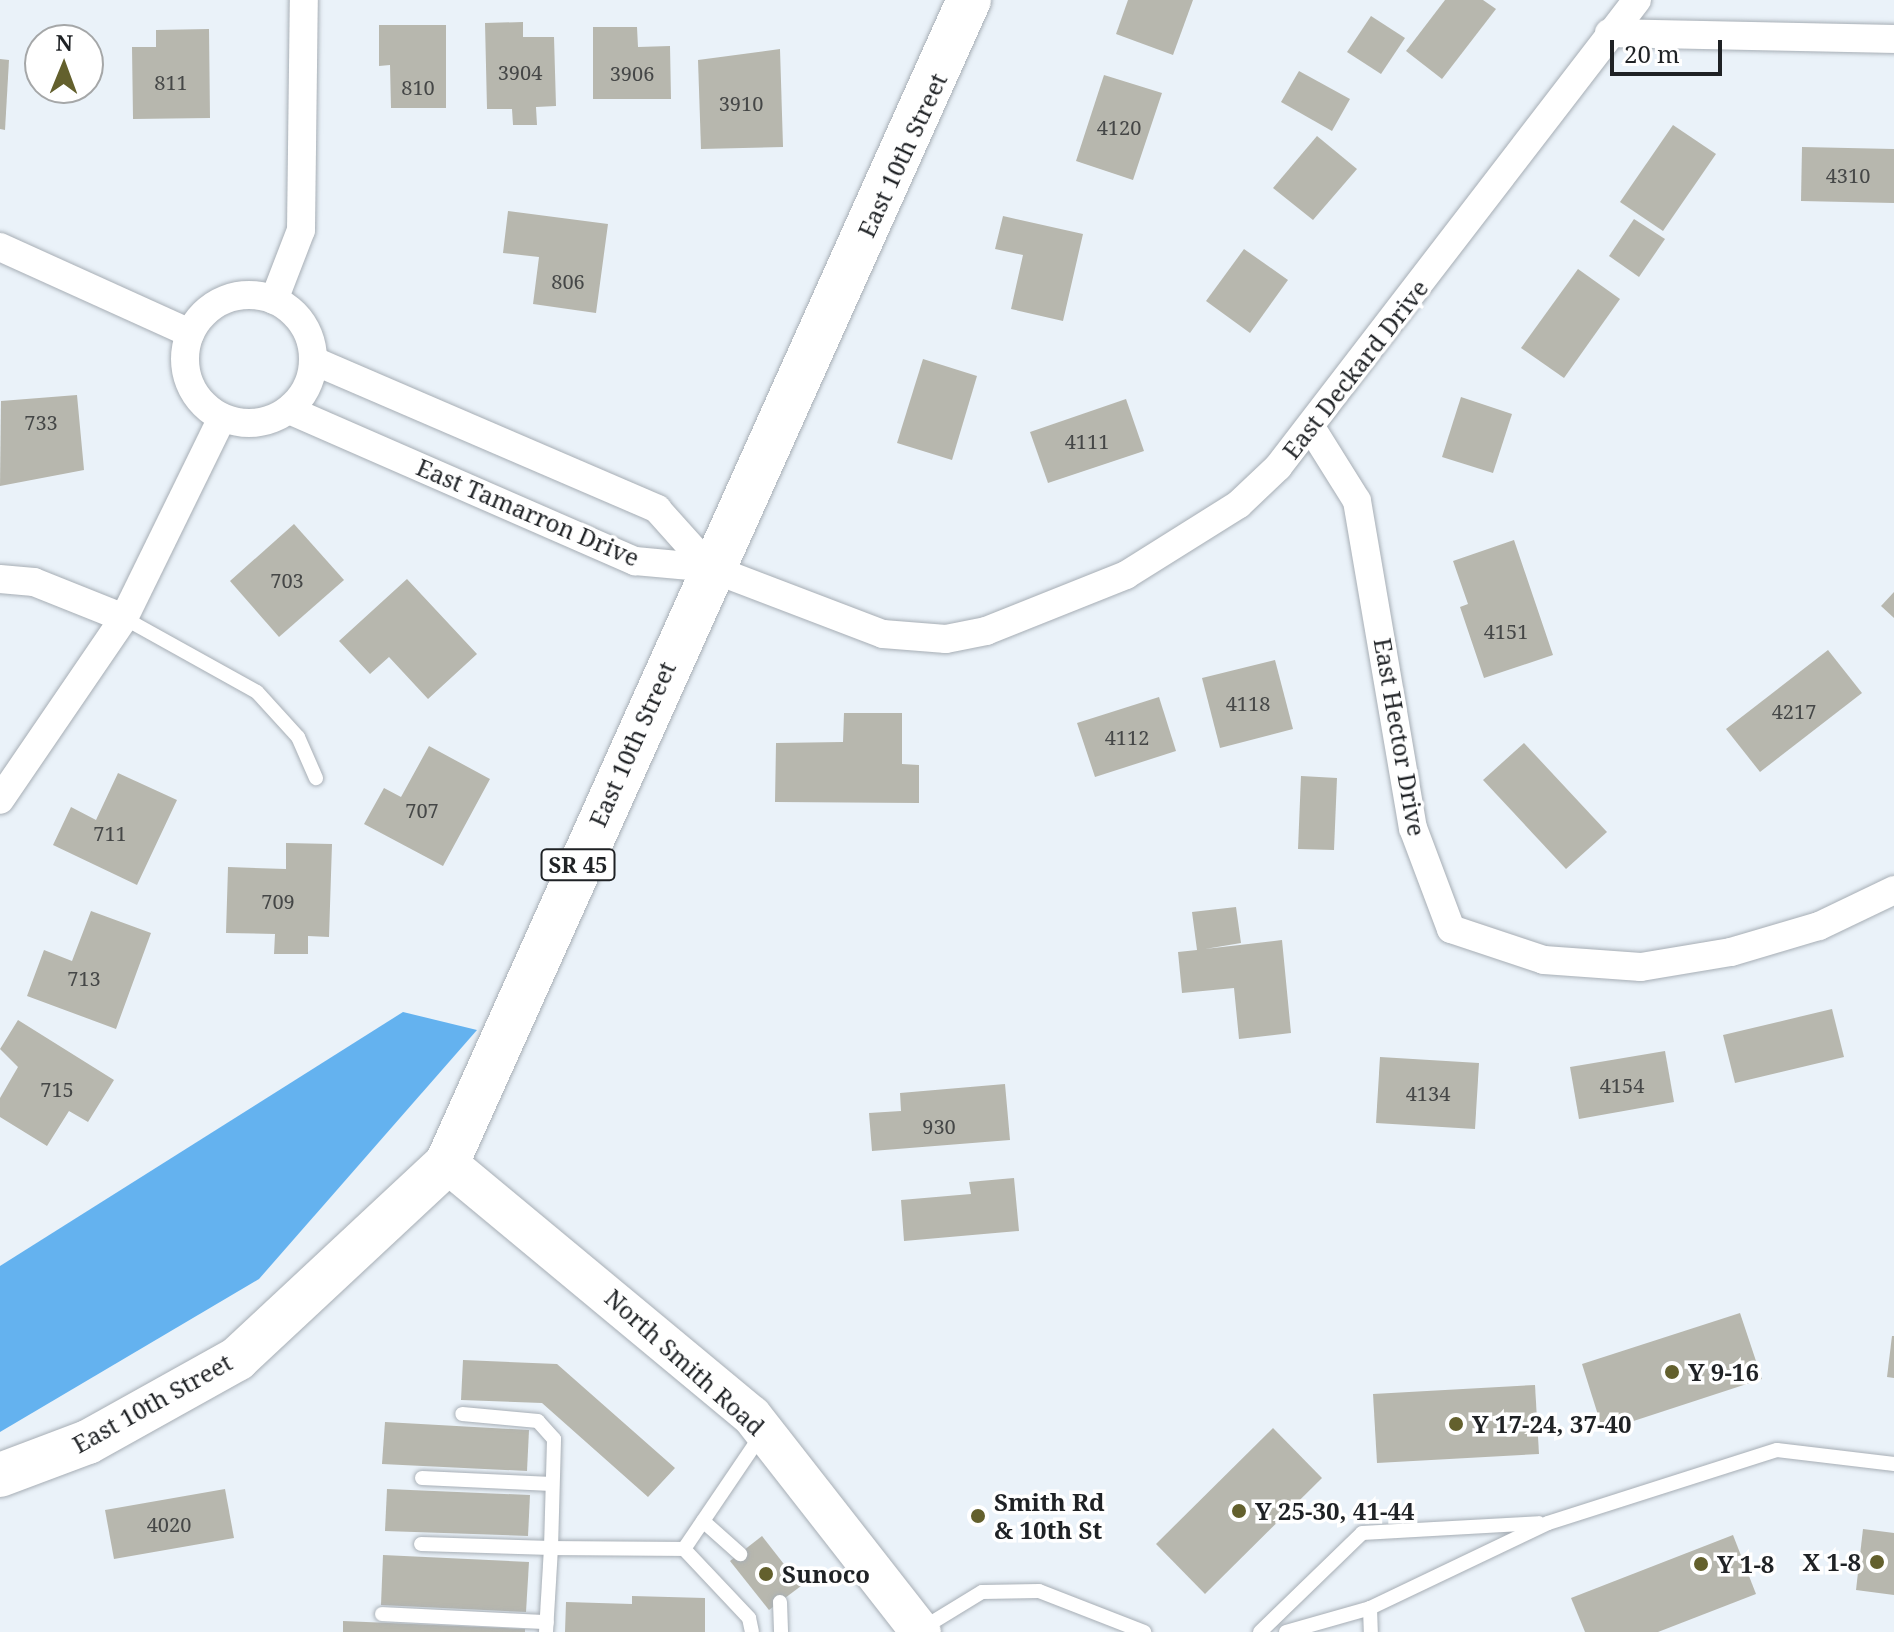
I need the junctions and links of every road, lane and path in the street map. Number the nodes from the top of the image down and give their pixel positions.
1 (304, 0) edge
2 (969, 0) edge
3 (1637, 0) edge
4 (1609, 33) junction
5 (1894, 39) edge
6 (0, 247) edge
7 (274, 300) junction
8 (190, 333) junction
9 (314, 361) junction
10 (289, 410) junction
11 (222, 418) junction
12 (1312, 429) junction
13 (710, 568) junction
14 (0, 579) edge
15 (124, 618) junction
16 (316, 778) dead end
17 (0, 800) edge
18 (1894, 890) edge
19 (447, 1163) junction
20 (462, 1414) dead end
21 (764, 1431) junction
22 (1894, 1464) edge
23 (0, 1475) edge
24 (422, 1478) dead end
25 (552, 1484) junction
26 (703, 1521) junction
27 (1548, 1523) junction
28 (421, 1544) dead end
29 (551, 1548) junction
30 (684, 1549) junction
31 (740, 1554) dead end
32 (780, 1602) dead end
33 (1370, 1608) junction
34 (382, 1614) dead end
35 (546, 1627) edge
36 (916, 1631) edge
37 (752, 1632) edge
38 (781, 1632) edge
39 (1144, 1632) edge
40 (1260, 1632) edge
41 (1286, 1632) edge
42 (1371, 1632) edge

1 - 7 street
2 - 13 main road, East 10th Street / SR 45
3 - 4 street, East Deckard Drive
4 - 5 street
4 - 12 street, East Deckard Drive
6 - 8 street
7 - 8 street
7 - 9 street
8 - 11 street
9 - 10 street
9 - 13 street, East Tamarron Drive
10 - 11 street
10 - 13 street, East Tamarron Drive
11 - 15 street
12 - 13 street, East Deckard Drive
12 - 18 street, East Hector Drive
13 - 19 main road, East 10th Street / SR 45
14 - 15 street
15 - 16 lane
15 - 17 street
19 - 21 main road, North Smith Road
19 - 23 main road, East 10th Street / SR 45
20 - 25 lane
21 - 26 lane
21 - 36 main road, North Smith Road
22 - 27 lane
24 - 25 lane
25 - 29 lane
26 - 30 lane
26 - 31 lane
27 - 33 lane
27 - 40 lane
28 - 29 lane
29 - 30 lane
29 - 35 lane
30 - 37 lane
32 - 38 lane
33 - 41 lane
33 - 42 lane
34 - 35 lane
36 - 39 lane

